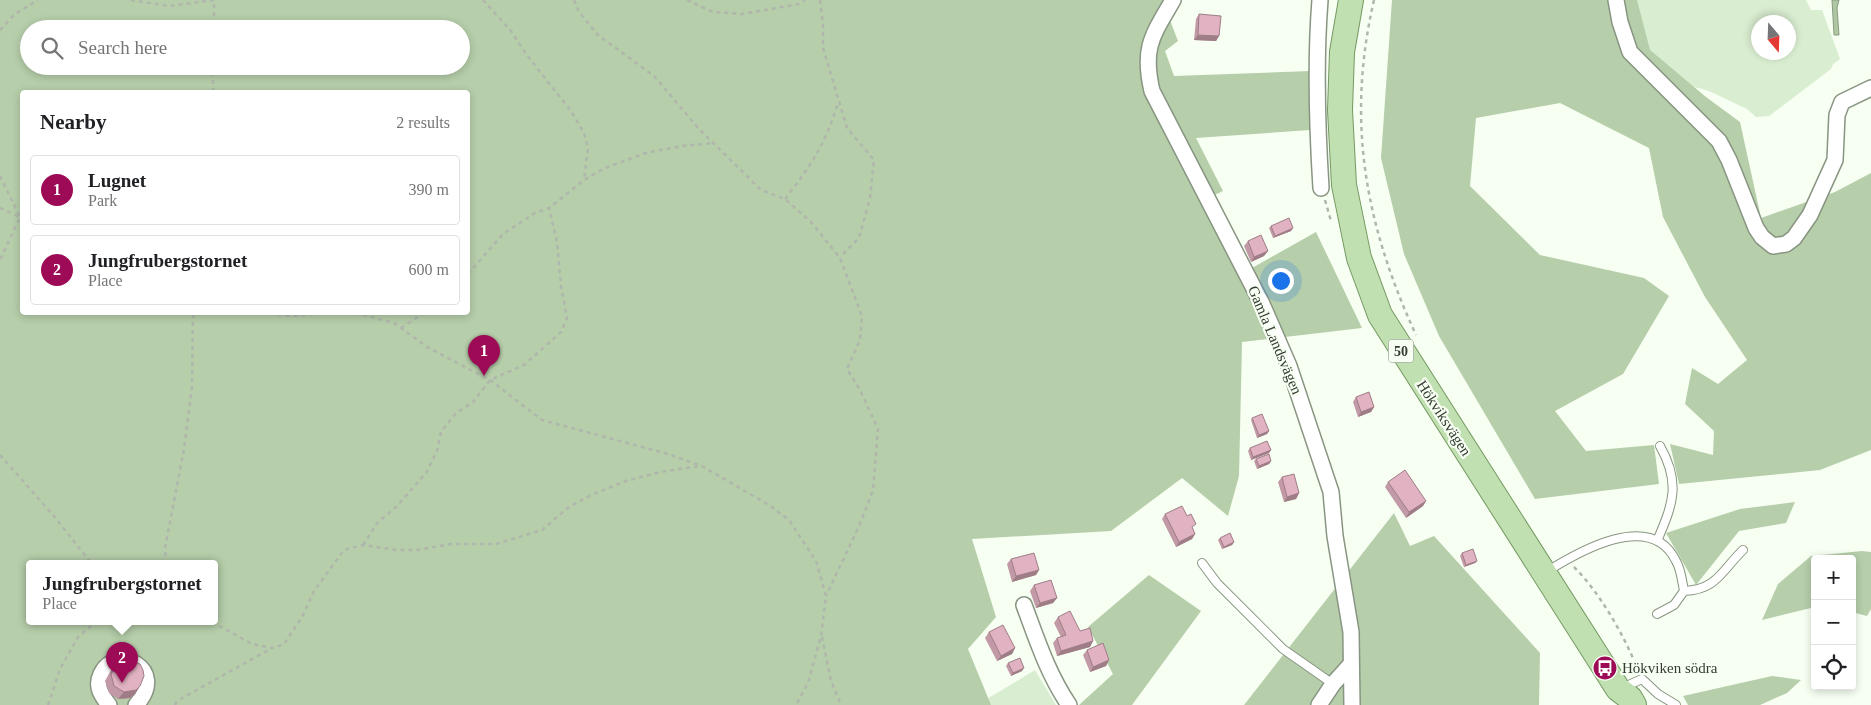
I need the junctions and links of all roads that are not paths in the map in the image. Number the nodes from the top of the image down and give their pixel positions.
1 (1173, 0) edge
2 (1320, 0) edge
3 (1351, 0) edge
4 (1616, 0) edge
5 (1871, 88) edge
6 (1321, 188) dead end
7 (1660, 446) dead end
8 (1657, 541) junction
9 (1744, 550) dead end
10 (1202, 564) dead end
11 (1544, 573) junction
12 (1684, 591) junction
13 (1024, 605) dead end
14 (1657, 614) dead end
15 (1350, 664) junction
16 (1333, 684) junction
17 (1624, 700) edge
18 (109, 705) edge
19 (136, 705) edge
20 (1069, 705) edge
21 (1319, 705) edge
22 (1352, 705) edge
23 (1676, 705) edge

1 - 15 street, Gamla Landsvägen
2 - 6 street
3 - 11 main road, Hökviksvägen / 50
4 - 5 street
7 - 8 lane
8 - 11 lane
8 - 12 lane
9 - 12 lane
10 - 16 lane
11 - 17 main road, Hökviksvägen / 50
12 - 14 lane
13 - 20 street
15 - 16 street
15 - 22 street, Gamla Landsvägen
16 - 21 street
17 - 23 lane
18 - 19 street

